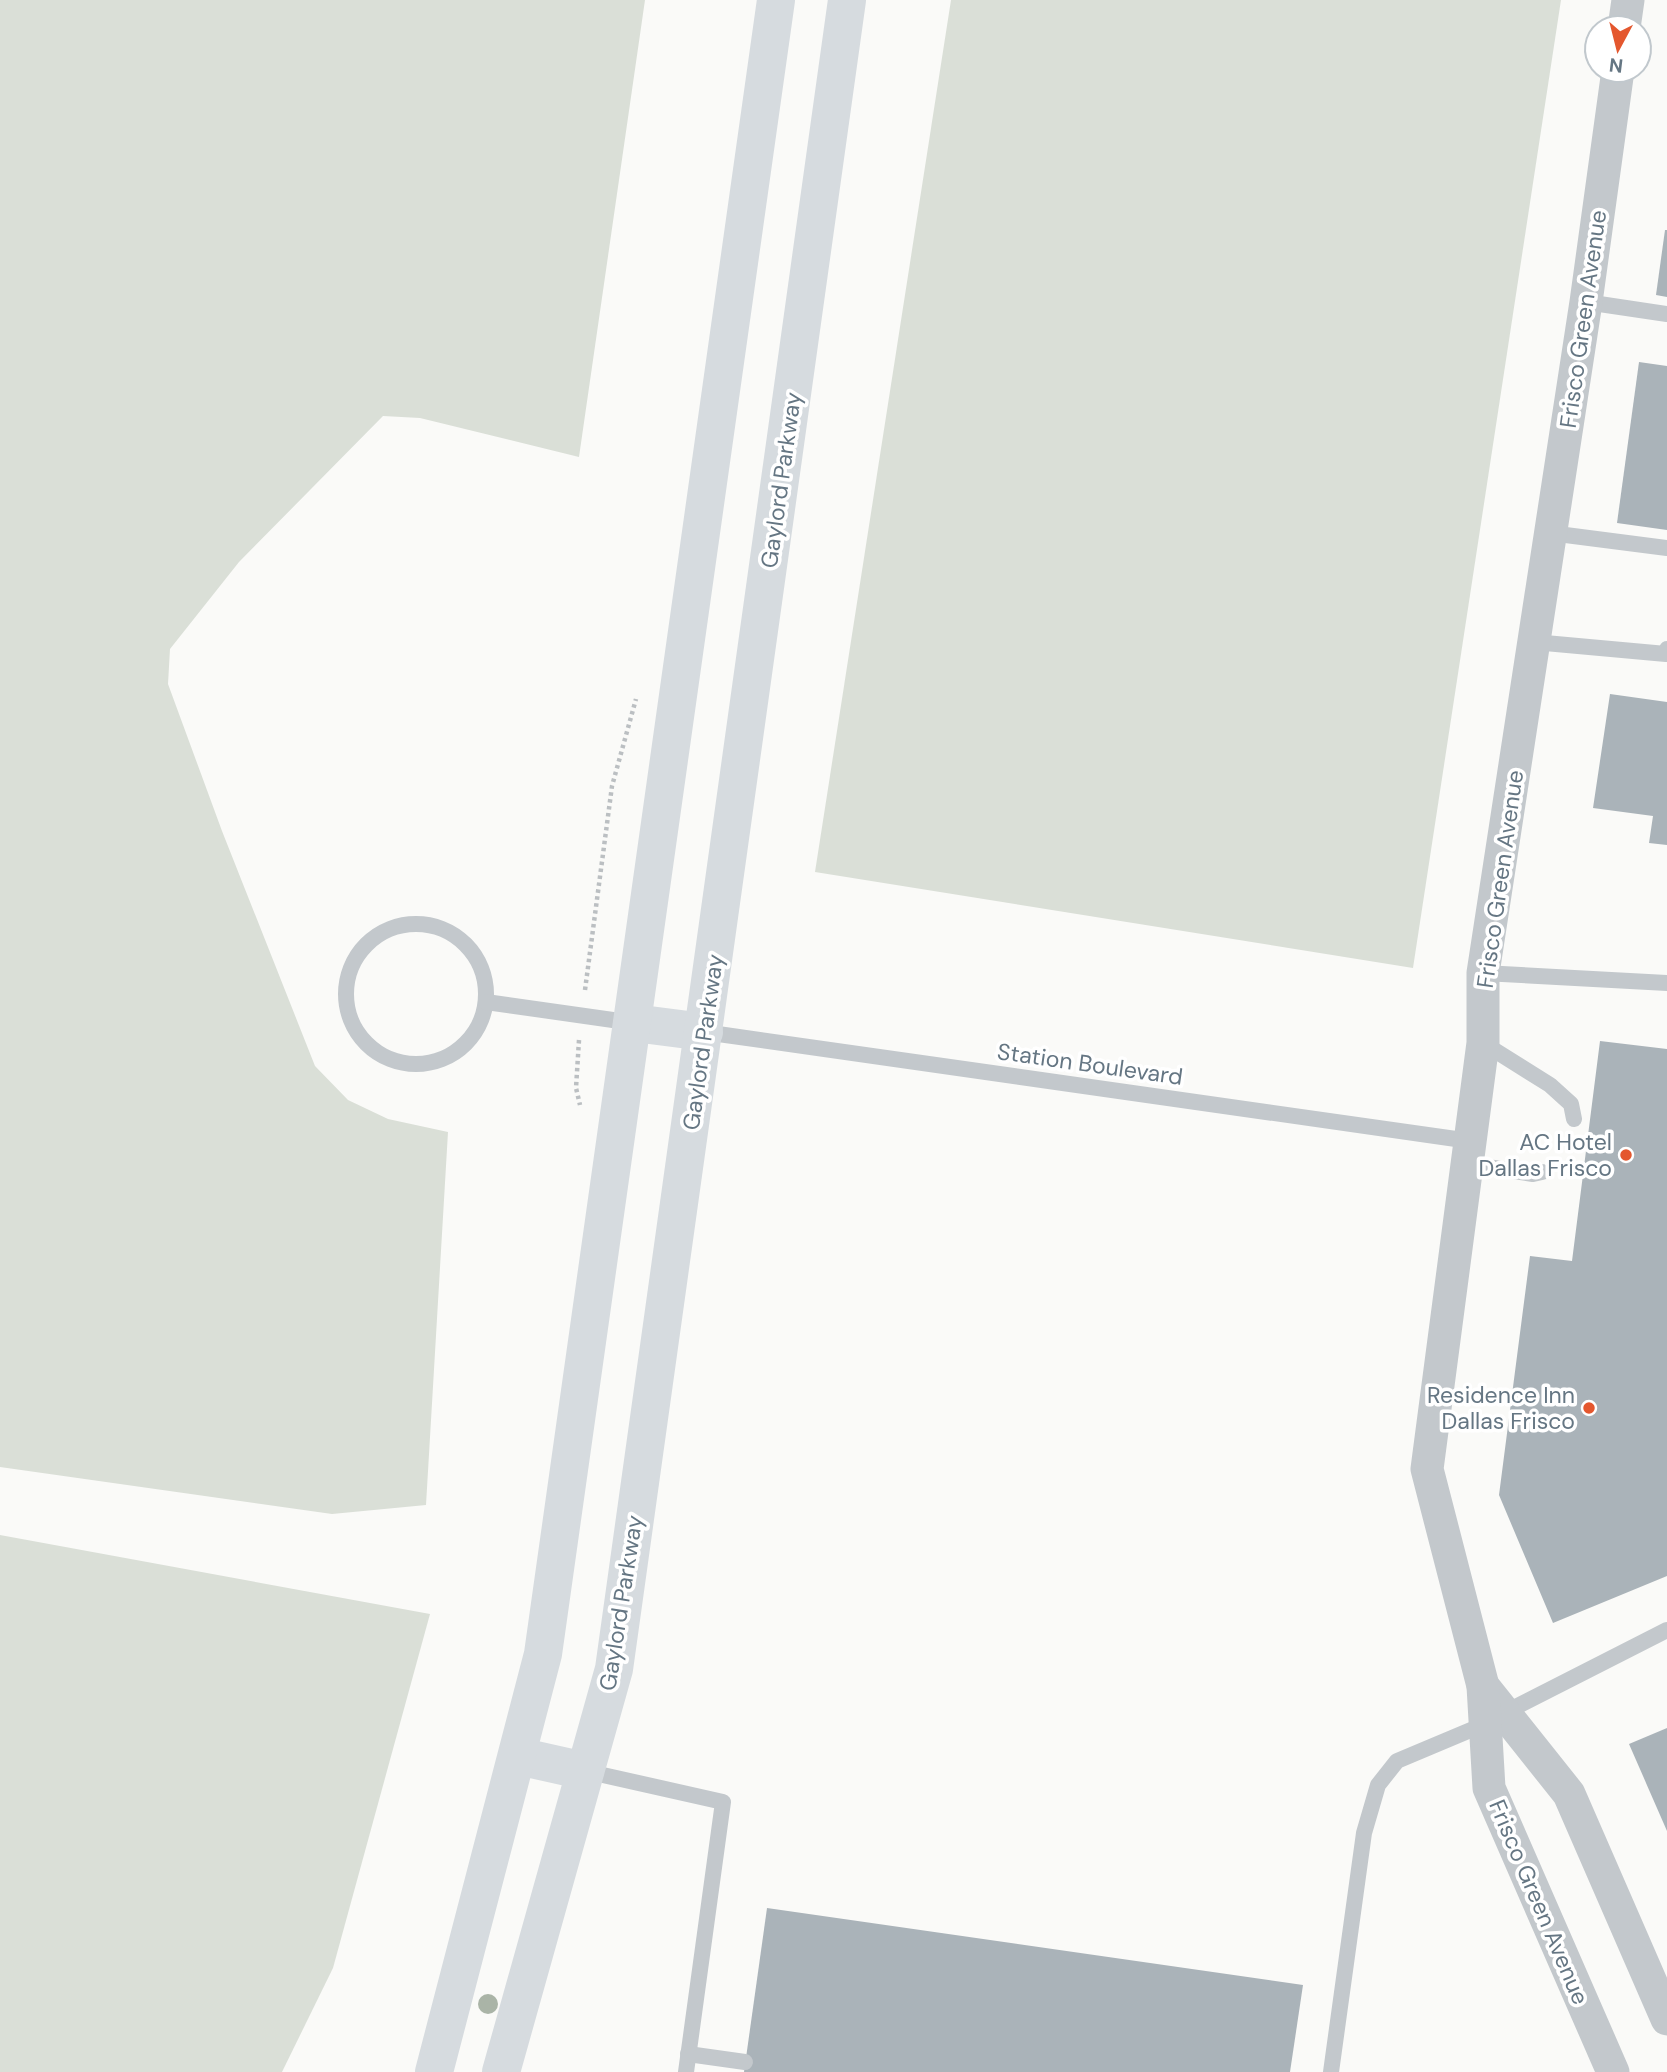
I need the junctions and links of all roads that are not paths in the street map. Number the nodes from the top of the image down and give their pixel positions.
1 (776, 0) edge
2 (848, 0) edge
3 (1616, 84) edge
4 (1586, 302) junction
5 (1667, 314) edge
6 (1550, 533) junction
7 (1667, 548) edge
8 (1534, 642) junction
9 (1667, 649) edge
10 (1483, 973) junction
11 (1667, 983) edge
12 (486, 1002) junction
13 (634, 1023) junction
14 (704, 1032) junction
15 (1483, 1043) junction
16 (1574, 1119) dead end
17 (1469, 1153) junction
18 (1542, 1172) dead end
19 (1667, 1630) edge
20 (1495, 1718) junction
21 (518, 1756) junction
22 (585, 1771) junction
23 (1667, 2019) edge
24 (688, 2054) junction
25 (745, 2062) dead end
26 (434, 2072) edge
27 (501, 2072) edge
28 (686, 2072) edge
29 (1331, 2072) edge
30 (1613, 2072) edge

1 - 13 street
2 - 14 street, Gaylord Parkway
3 - 4 street, Frisco Green Avenue
4 - 5 lane
4 - 6 street, Frisco Green Avenue
6 - 7 lane
6 - 8 street, Frisco Green Avenue
8 - 9 lane
8 - 10 street, Frisco Green Avenue
10 - 11 lane
10 - 15 street, Frisco Green Avenue
12 - 12 lane
12 - 13 lane
13 - 14 street
13 - 21 street
14 - 17 lane, Station Boulevard
14 - 22 street, Gaylord Parkway
15 - 16 lane
15 - 17 street, Frisco Green Avenue
17 - 18 lane, Station Boulevard
17 - 20 street, Frisco Green Avenue
19 - 20 lane
20 - 23 street, Frisco Green Avenue
20 - 29 lane
20 - 30 street, Frisco Green Avenue
21 - 22 street
21 - 26 street
22 - 24 lane
22 - 27 street, Gaylord Parkway
24 - 25 lane
24 - 28 lane

